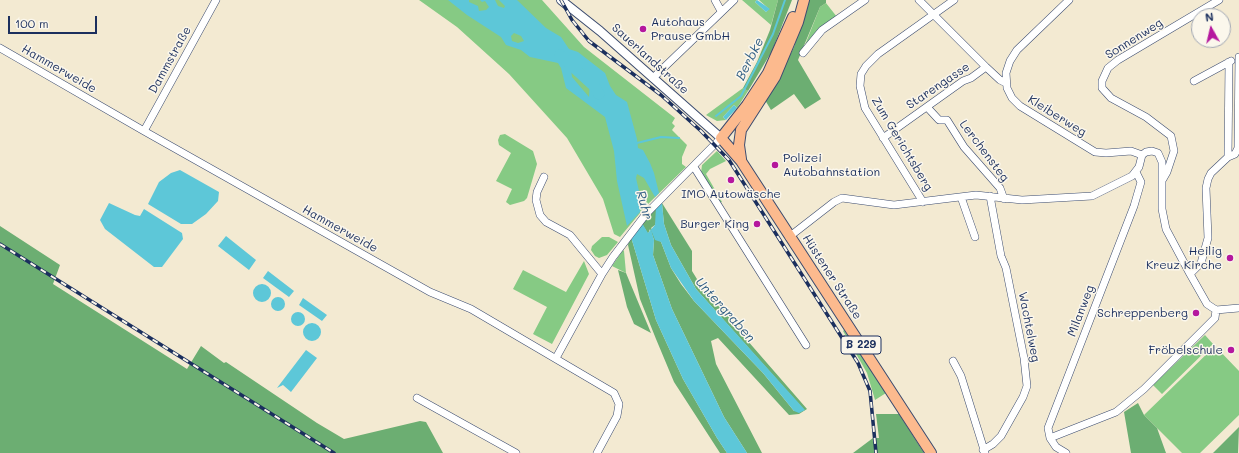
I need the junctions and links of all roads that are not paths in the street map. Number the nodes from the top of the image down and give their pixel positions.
1 (216, 0) edge
2 (562, 0) edge
3 (715, 0) edge
4 (734, 0) edge
5 (798, 0) edge
6 (804, 0) edge
7 (864, 0) edge
8 (919, 0) edge
9 (954, 0) edge
10 (1069, 0) edge
11 (1219, 0) edge
12 (721, 11) junction
13 (934, 15) junction
14 (0, 48) edge
15 (803, 53) dead end
16 (1239, 56) edge
17 (1229, 62) junction
18 (986, 67) junction
19 (653, 78) junction
20 (1194, 80) dead end
21 (1006, 83) junction
22 (927, 107) junction
23 (741, 130) junction
24 (144, 131) junction
25 (721, 138) junction
26 (883, 138) junction
27 (1142, 155) junction
28 (1228, 157) junction
29 (741, 160) junction
30 (694, 166) junction
31 (1136, 172) junction
32 (544, 177) dead end
33 (1162, 179) junction
34 (990, 196) junction
35 (961, 197) junction
36 (1004, 199) junction
37 (923, 202) junction
38 (790, 236) junction
39 (975, 237) dead end
40 (602, 274) junction
41 (1190, 274) junction
42 (1239, 308) edge
43 (1216, 310) junction
44 (806, 345) dead end
45 (556, 358) junction
46 (953, 361) dead end
47 (417, 398) dead end
48 (1050, 438) junction
49 (984, 452) edge
50 (516, 453) edge
51 (597, 453) edge
52 (931, 453) edge
53 (1066, 453) edge

1 - 24 street, Dammstraße
2 - 19 street, Sauerlandstraße
3 - 12 street
4 - 12 street
5 - 25 main road
6 - 23 main road, B 229
7 - 15 street
8 - 13 street
9 - 13 street, Zum Gerichtsberg
10 - 21 street
11 - 33 street, Sonnenweg
12 - 19 street
13 - 18 street
13 - 26 street, Zum Gerichtsberg
14 - 24 street, Hammerweide
16 - 17 street
16 - 28 street
17 - 20 street
17 - 28 street
18 - 21 street
18 - 22 street, Starengasse
19 - 25 street, Sauerlandstraße
21 - 27 street, Kleiberweg
22 - 26 street, Starengasse
22 - 36 street, Lerchensteg
23 - 25 main road
23 - 29 main road, B 229
24 - 45 street, Hammerweide
25 - 29 main road, Hüstener Straße / B 229
25 - 30 street
26 - 37 street, Zum Gerichtsberg
27 - 31 street
27 - 33 street, Kleiberweg
28 - 41 street
29 - 38 main road, Hüstener Straße / B 229
30 - 40 street
30 - 44 street
31 - 36 street
31 - 48 street, Milanweg
32 - 40 street
33 - 41 street
34 - 35 street
34 - 36 street
34 - 49 street, Wachtelweg
35 - 37 street
35 - 39 street
37 - 38 street
38 - 52 main road, Hüstener Straße / B 229
40 - 45 street
41 - 43 street
42 - 43 street
43 - 48 street
45 - 51 street, Hammerweide
46 - 49 street
47 - 50 street
48 - 53 street

